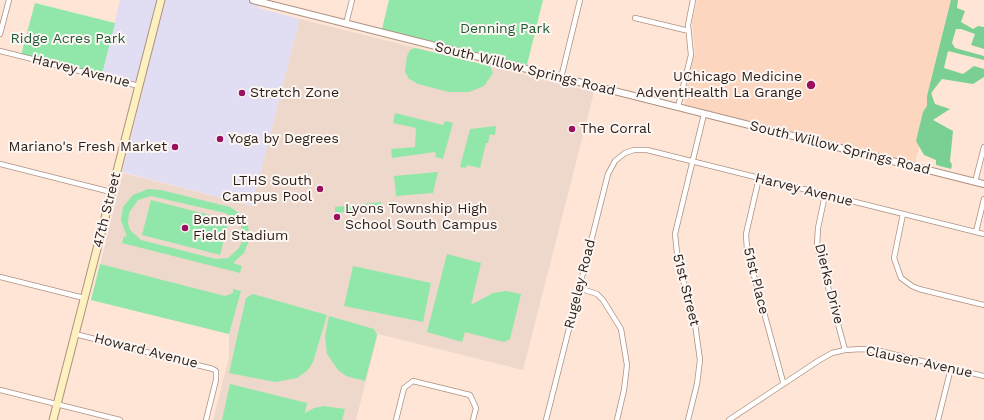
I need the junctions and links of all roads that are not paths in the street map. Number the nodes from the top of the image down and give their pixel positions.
1 (9, 0) edge
2 (161, 0) edge
3 (253, 0) edge
4 (352, 0) edge
5 (580, 0) edge
6 (693, 0) edge
7 (634, 18) dead end
8 (346, 24) junction
9 (689, 31) junction
10 (0, 34) edge
11 (0, 51) edge
12 (561, 78) junction
13 (139, 86) junction
14 (678, 107) junction
15 (704, 114) junction
16 (984, 148) edge
17 (624, 153) joint
18 (692, 162) junction
19 (0, 164) edge
20 (759, 178) junction
21 (975, 182) junction
22 (984, 184) edge
23 (111, 192) junction
24 (825, 195) junction
25 (984, 199) edge
26 (903, 214) junction
27 (976, 232) junction
28 (984, 234) edge
29 (0, 277) edge
30 (579, 288) junction
31 (84, 298) junction
32 (984, 305) edge
33 (75, 334) junction
34 (845, 350) junction
35 (951, 368) junction
36 (984, 376) edge
37 (784, 382) junction
38 (0, 390) edge
39 (57, 404) junction
40 (53, 420) edge
41 (120, 420) edge
42 (206, 420) edge
43 (396, 420) edge
44 (473, 420) edge
45 (546, 420) edge
46 (617, 420) edge
47 (688, 420) edge
48 (729, 420) edge
49 (938, 420) edge

1 - 10 street
2 - 13 main road, 47th Street
3 - 8 street, South Willow Springs Road
4 - 8 street
5 - 12 street
6 - 9 street
7 - 9 street
8 - 12 street, South Willow Springs Road
9 - 14 street
11 - 13 street, Harvey Avenue
12 - 14 street, South Willow Springs Road
13 - 23 main road, 47th Street
14 - 15 street, South Willow Springs Road
15 - 18 street, 51st Street
15 - 21 street, South Willow Springs Road
16 - 21 street
17 - 18 street, Harvey Avenue
17 - 30 street, Rugeley Road
18 - 20 street, Harvey Avenue
18 - 47 street, 51st Street
19 - 23 street
20 - 24 street, Harvey Avenue
20 - 37 street, 51st Place
21 - 22 street, South Willow Springs Road
23 - 31 main road, 47th Street
24 - 26 street, Harvey Avenue
24 - 34 street, Dierks Drive
25 - 27 street
26 - 27 street, Harvey Avenue
26 - 32 street
27 - 28 street, Harvey Avenue
29 - 31 street
30 - 45 street, Rugeley Road
30 - 46 street
31 - 33 main road, 47th Street
33 - 39 main road, 47th Street
33 - 42 street, Howard Avenue
34 - 35 street, Clausen Avenue
34 - 37 street, Clausen Avenue
35 - 36 street, Clausen Avenue
35 - 49 street
37 - 48 street, Clausen Avenue
38 - 39 street
39 - 40 main road, 47th Street
39 - 41 street
43 - 44 street

